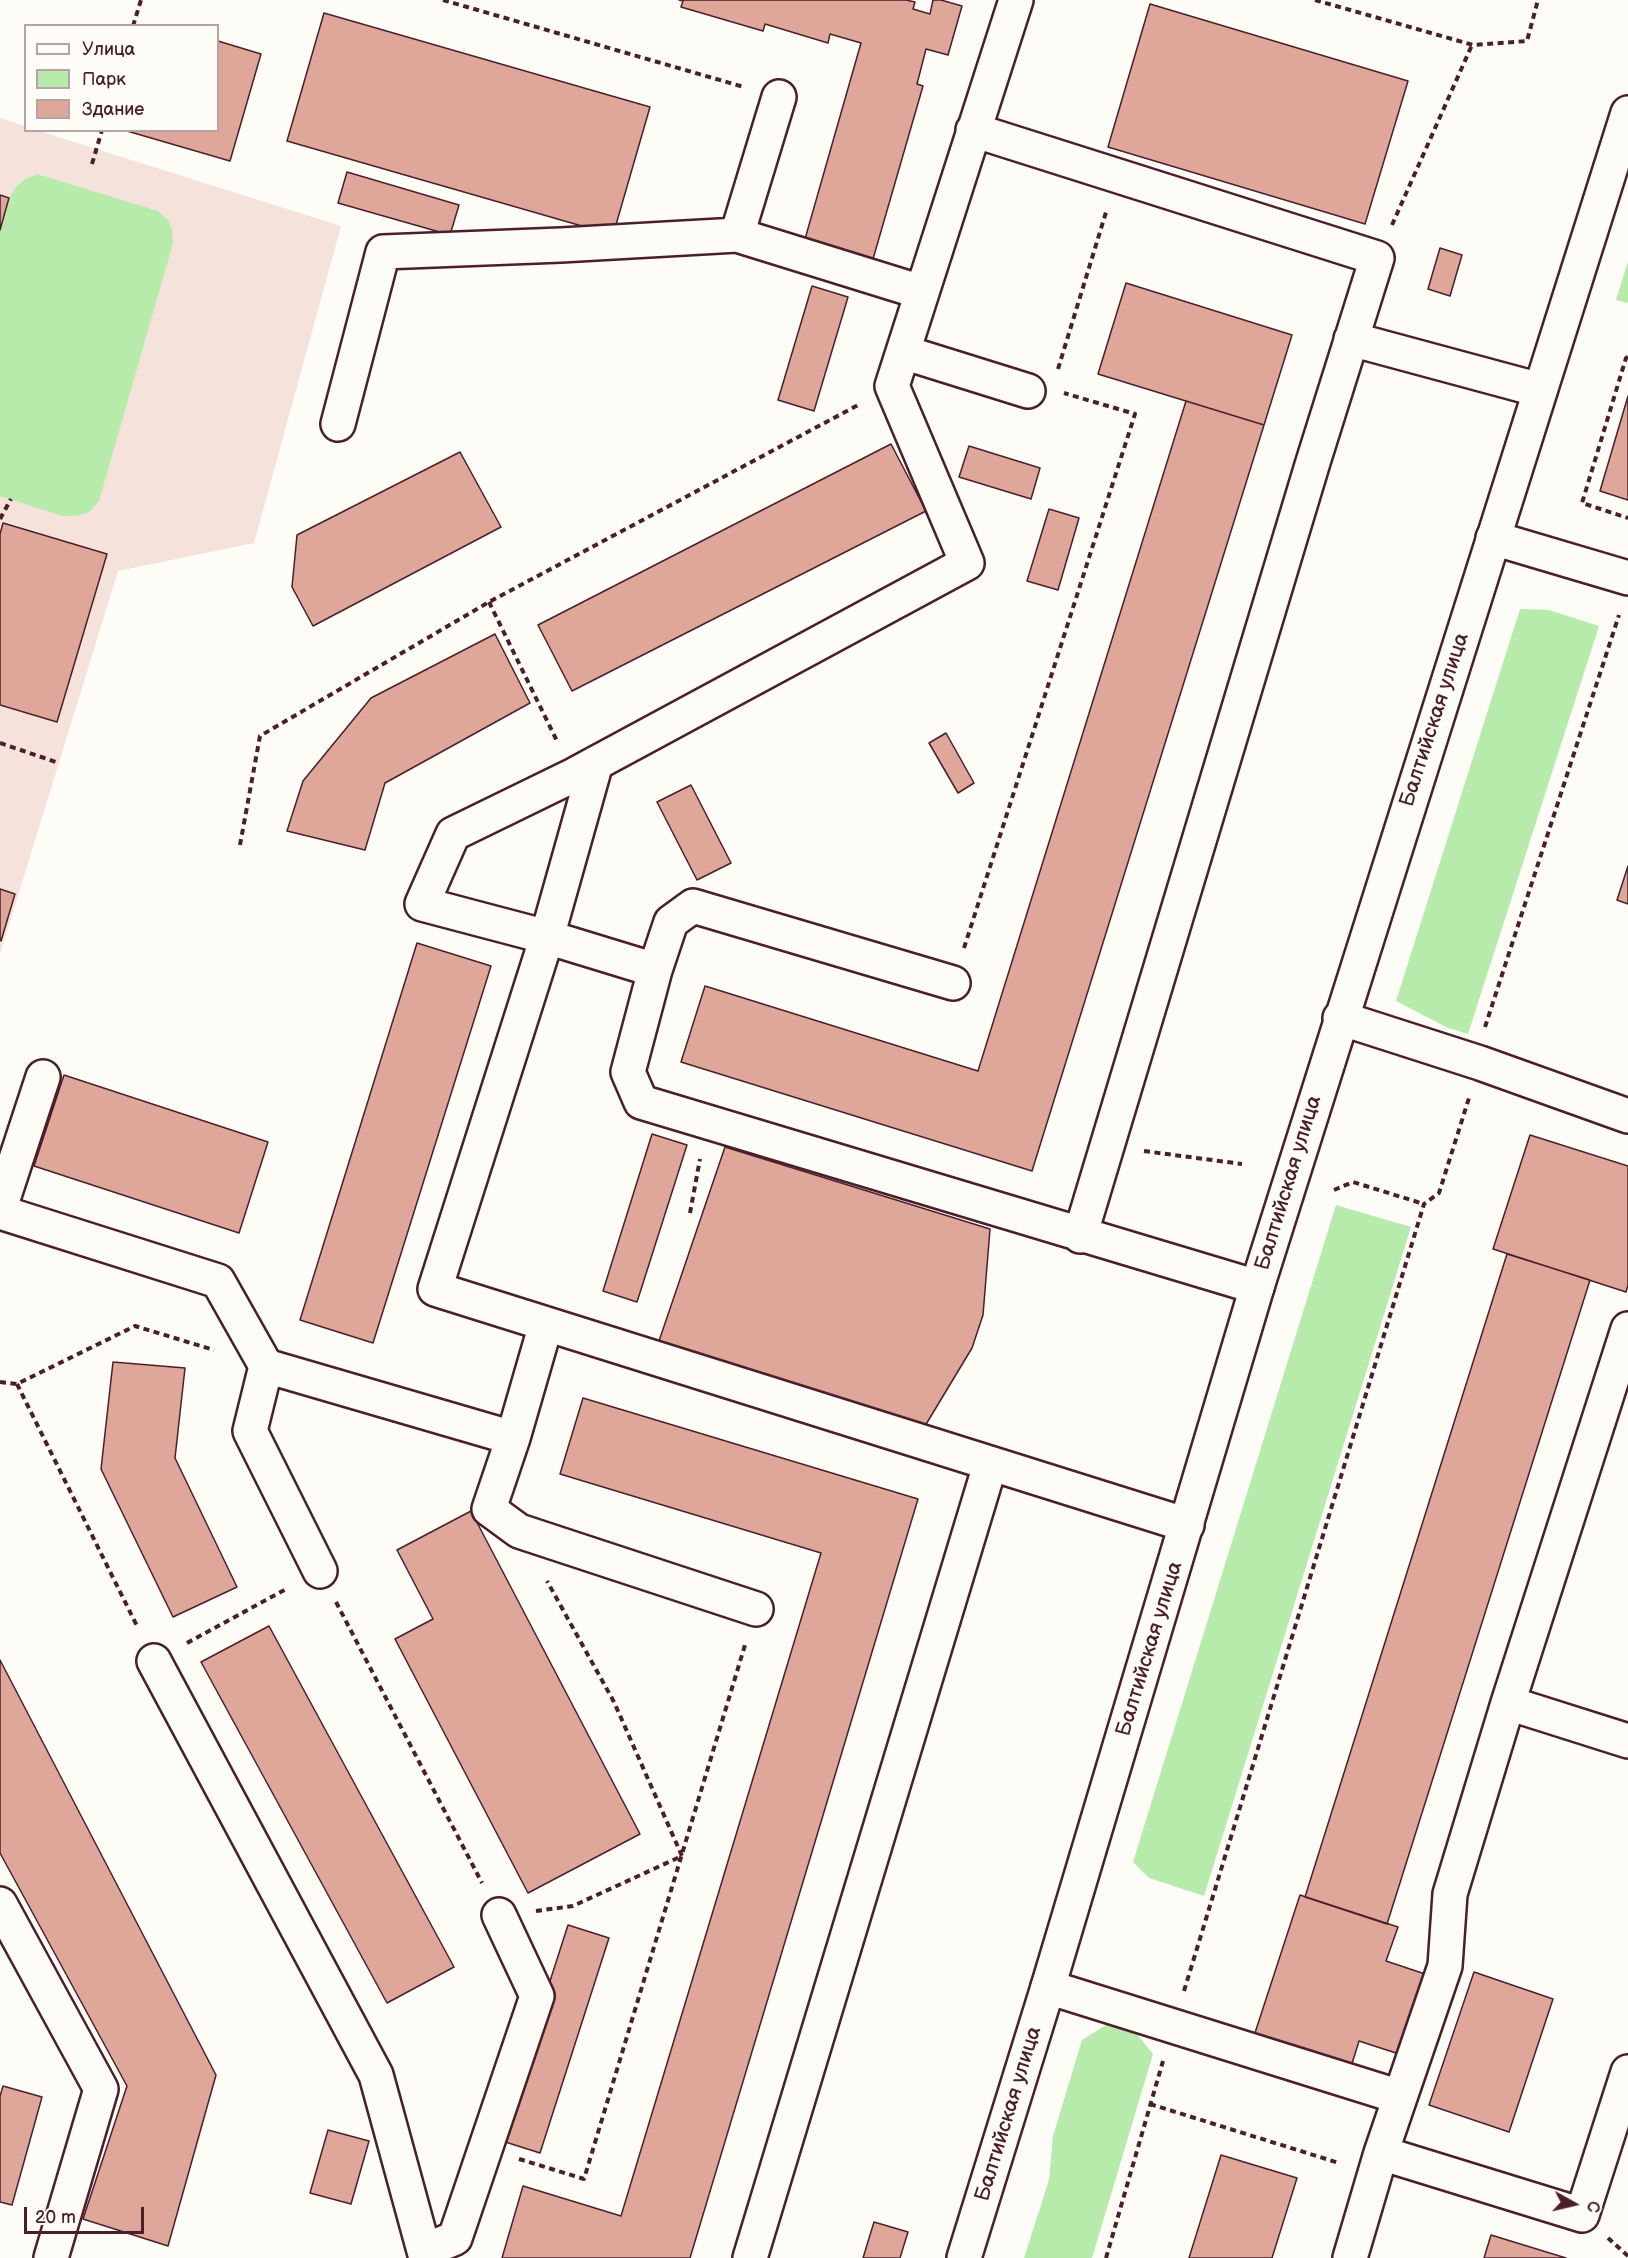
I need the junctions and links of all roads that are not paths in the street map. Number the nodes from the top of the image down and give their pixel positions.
1 (1016, 0) edge
2 (779, 98) road end
3 (1628, 113) edge
4 (973, 130) junction
5 (737, 235) junction
6 (921, 292) junction
7 (1351, 339) junction
8 (903, 352) junction
9 (1041, 385) road end
10 (1540, 390) junction
11 (338, 424) dead end
12 (1493, 538) junction
13 (1624, 593) edge
14 (585, 769) junction
15 (547, 937) junction
16 (655, 970) junction
17 (953, 983) road end
18 (1341, 1018) junction
19 (43, 1077) dead end
20 (1628, 1116) edge
21 (0, 1210) edge
22 (1080, 1236) junction
23 (1257, 1287) junction
24 (546, 1324) junction
25 (1628, 1329) edge
26 (266, 1366) junction
27 (513, 1438) junction
28 (990, 1464) junction
29 (1187, 1525) junction
30 (320, 1571) road end
31 (756, 1609) road end
32 (154, 1661) road end
33 (1508, 1703) junction
34 (1628, 1741) edge
35 (0, 1904) edge
36 (499, 1915) road end
37 (1048, 1987) junction
38 (1628, 2072) edge
39 (1400, 2097) junction
40 (1382, 2153) junction
41 (426, 2255) edge
42 (51, 2258) edge
43 (750, 2258) edge
44 (964, 2258) edge
45 (1350, 2258) edge

1 - 4 main road
2 - 5 main road
3 - 10 main road, Балтийская улица
4 - 6 main road
4 - 7 main road
5 - 6 main road
5 - 11 main road
6 - 8 main road
7 - 10 main road
7 - 22 main road
8 - 9 main road
8 - 14 main road
10 - 12 main road, Балтийская улица
12 - 13 main road
12 - 18 main road, Балтийская улица
14 - 15 main road
14 - 15 main road
15 - 16 main road
15 - 24 main road
16 - 17 main road
16 - 22 main road
18 - 20 main road
18 - 23 main road, Балтийская улица
19 - 21 main road
21 - 26 main road
22 - 23 main road
23 - 29 main road, Балтийская улица
24 - 27 main road
24 - 28 main road
25 - 33 main road
26 - 27 main road
26 - 30 main road
27 - 31 main road
28 - 29 main road
28 - 43 main road
29 - 37 main road, Балтийская улица
32 - 41 main road
33 - 34 main road
33 - 39 main road
35 - 42 main road
36 - 41 main road
37 - 39 main road
37 - 44 main road, Балтийская улица
38 - 40 main road
39 - 40 main road
40 - 45 main road

